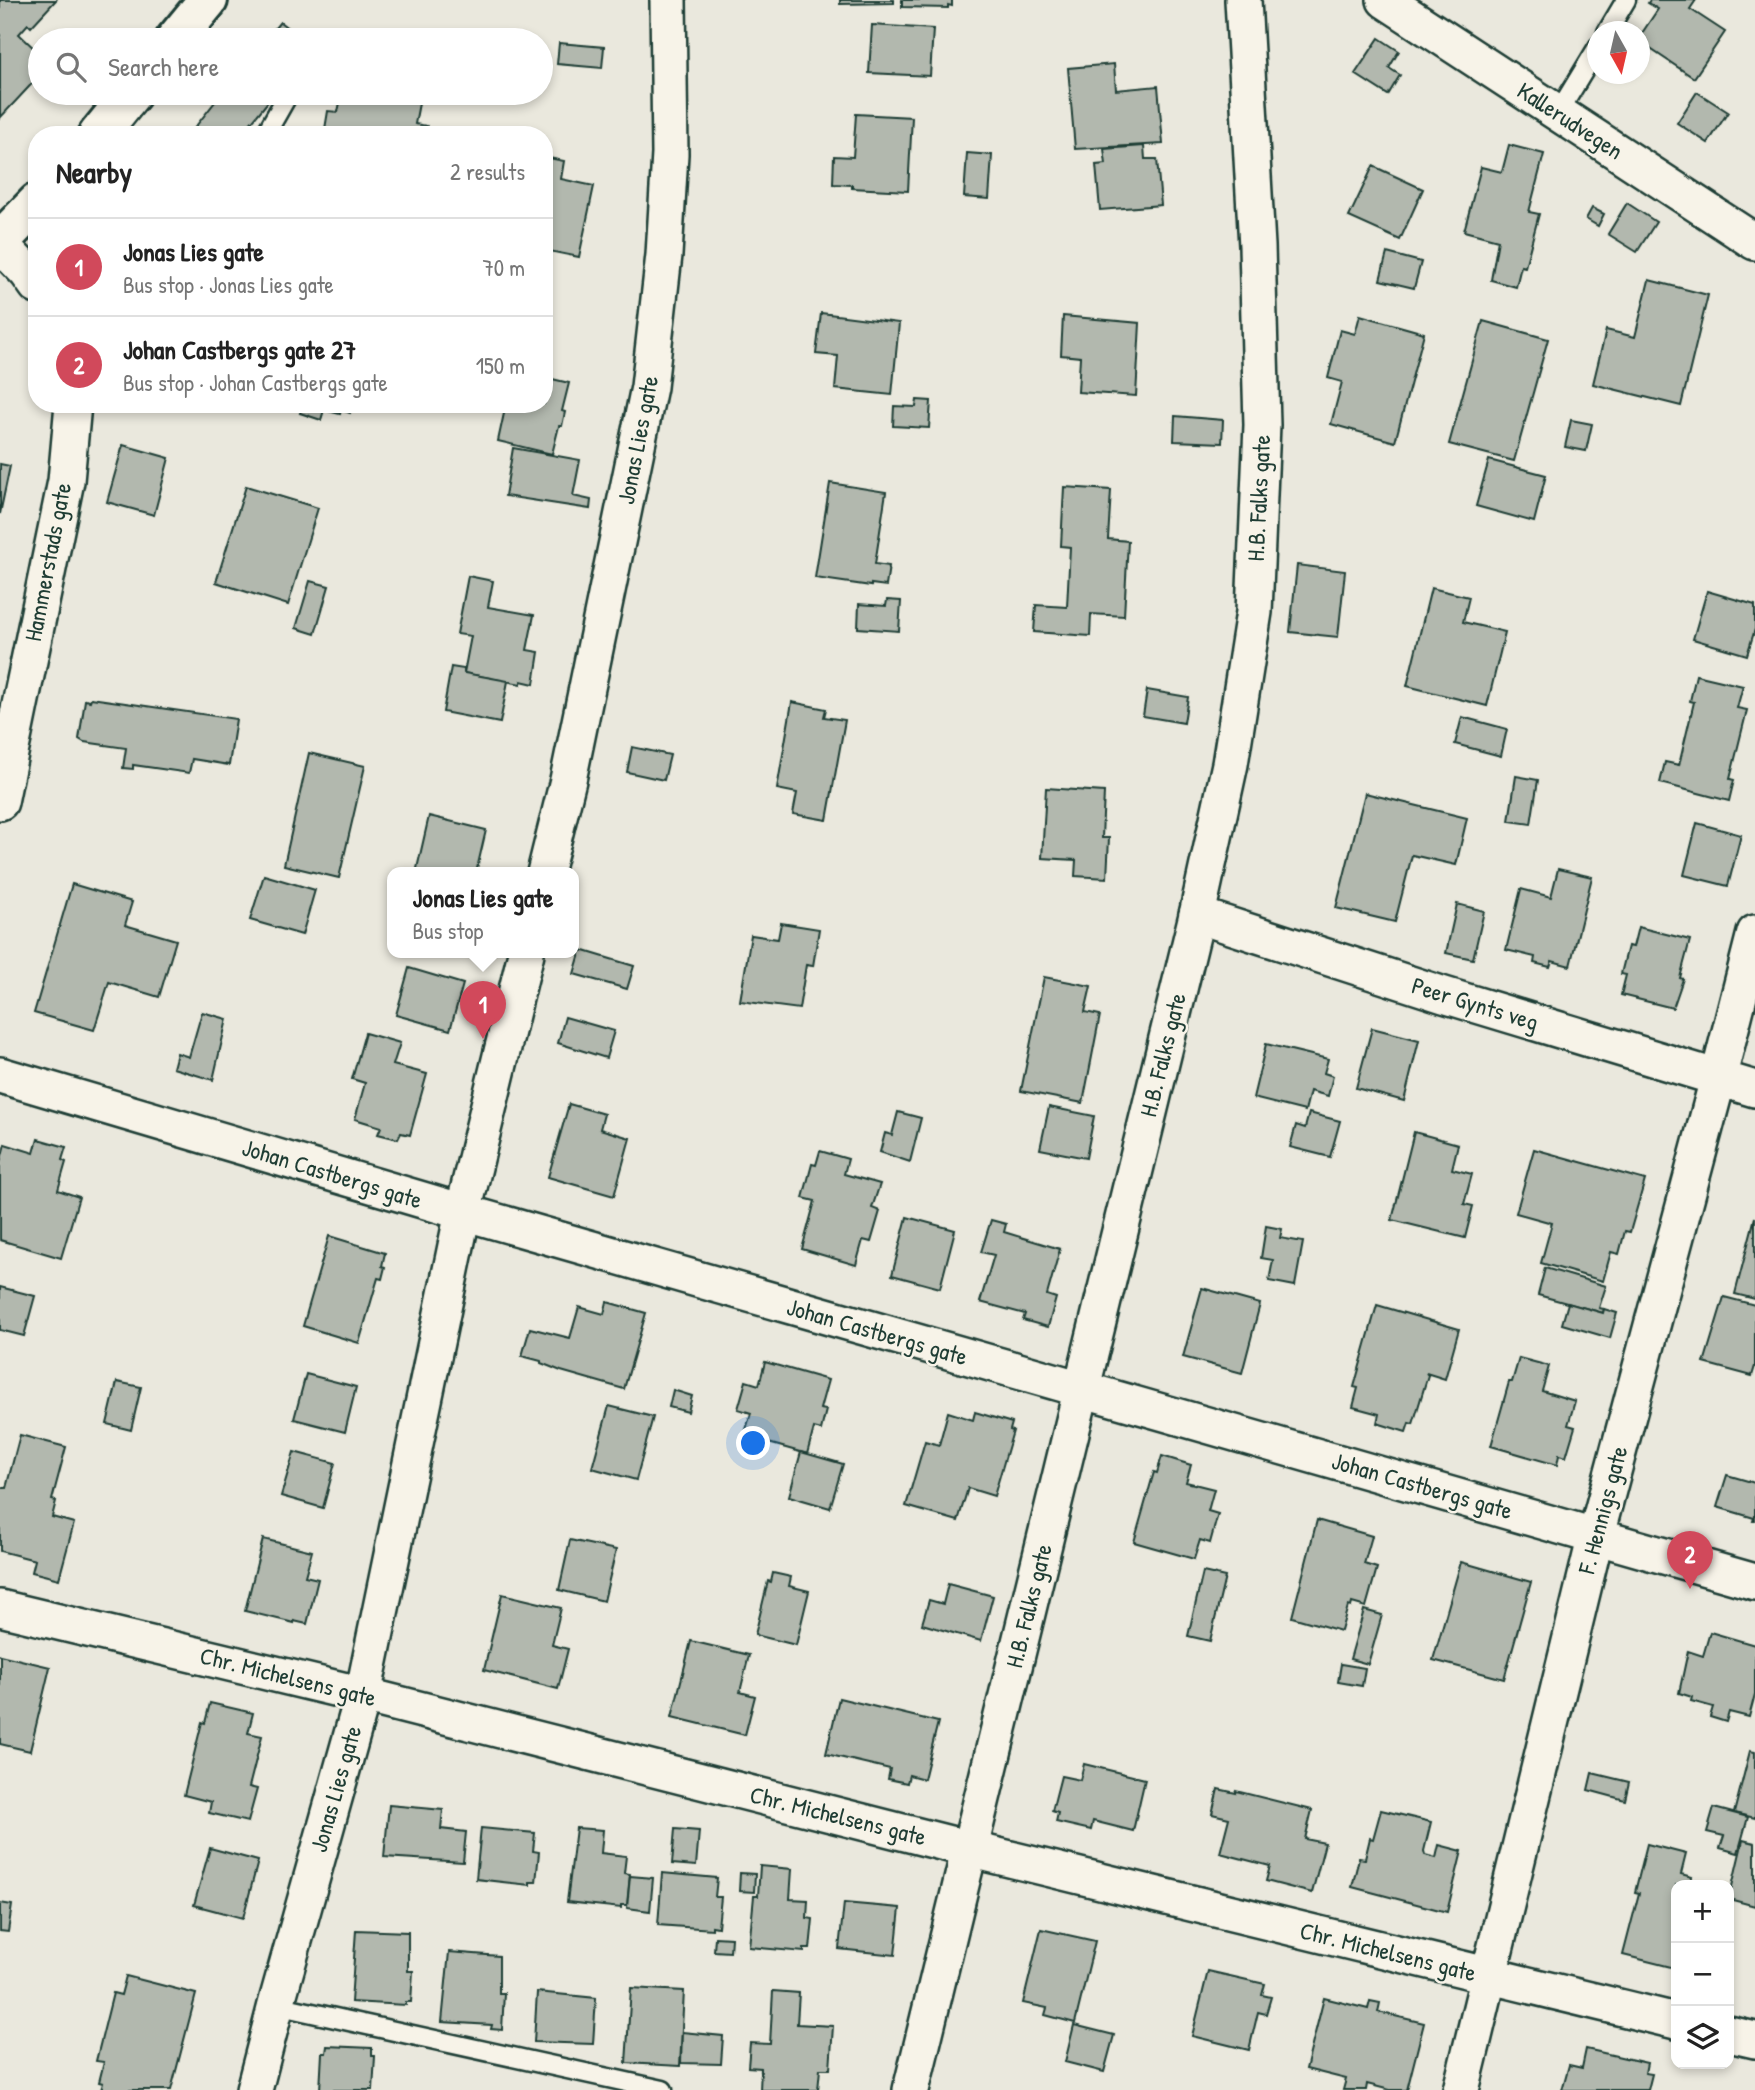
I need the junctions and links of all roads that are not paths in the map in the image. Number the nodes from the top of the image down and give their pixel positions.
1 (208, 0) edge
2 (668, 0) edge
3 (1243, 0) edge
4 (1385, 0) edge
5 (1626, 0) edge
6 (1614, 21) edge
7 (185, 28) edge
8 (1587, 65) edge
9 (122, 105) edge
10 (282, 105) edge
11 (1558, 113) junction
12 (105, 126) edge
13 (270, 126) edge
14 (28, 212) edge
15 (0, 242) edge
16 (1755, 242) edge
17 (28, 273) edge
18 (72, 413) edge
19 (0, 802) edge
20 (546, 867) edge
21 (1197, 915) junction
22 (1755, 933) edge
23 (525, 958) edge
24 (0, 1075) edge
25 (1718, 1079) junction
26 (1755, 1089) edge
27 (463, 1213) junction
28 (1082, 1391) junction
29 (1595, 1535) junction
30 (1755, 1582) edge
31 (0, 1608) edge
32 (363, 1695) junction
33 (969, 1849) junction
34 (1488, 1976) junction
35 (276, 2005) junction
36 (1671, 2020) edge
37 (1734, 2035) edge
38 (1755, 2040) edge
39 (254, 2090) edge
40 (663, 2090) edge
41 (911, 2090) edge
42 (1461, 2090) edge

1 - 7 main road
2 - 20 street, Jonas Lies gate
3 - 21 street, H.B. Falks gate
4 - 11 street, Kallerudvegen
5 - 6 lane
8 - 11 lane
9 - 12 main road
10 - 13 lane
11 - 16 street, Kallerudvegen
14 - 15 main road
15 - 17 street
18 - 19 street, Hammerstads gate
21 - 25 street, Peer Gynts veg
21 - 28 street, H.B. Falks gate
22 - 25 street, F. Hennigs gate
23 - 27 street, Jonas Lies gate
24 - 27 street, Johan Castbergs gate
25 - 26 street, Peer Gynts veg
25 - 29 street, F. Hennigs gate
27 - 28 street, Johan Castbergs gate
27 - 32 street, Jonas Lies gate
28 - 29 street, Johan Castbergs gate
28 - 33 street, H.B. Falks gate
29 - 30 street, Johan Castbergs gate
29 - 34 street, F. Hennigs gate
31 - 32 street, Chr. Michelsens gate
32 - 33 street, Chr. Michelsens gate
32 - 35 street, Jonas Lies gate
33 - 34 street, Chr. Michelsens gate
33 - 41 street, H.B. Falks gate
34 - 36 street, Chr. Michelsens gate
34 - 42 street, F. Hennigs gate
35 - 39 street, Jonas Lies gate
35 - 40 lane
37 - 38 street

